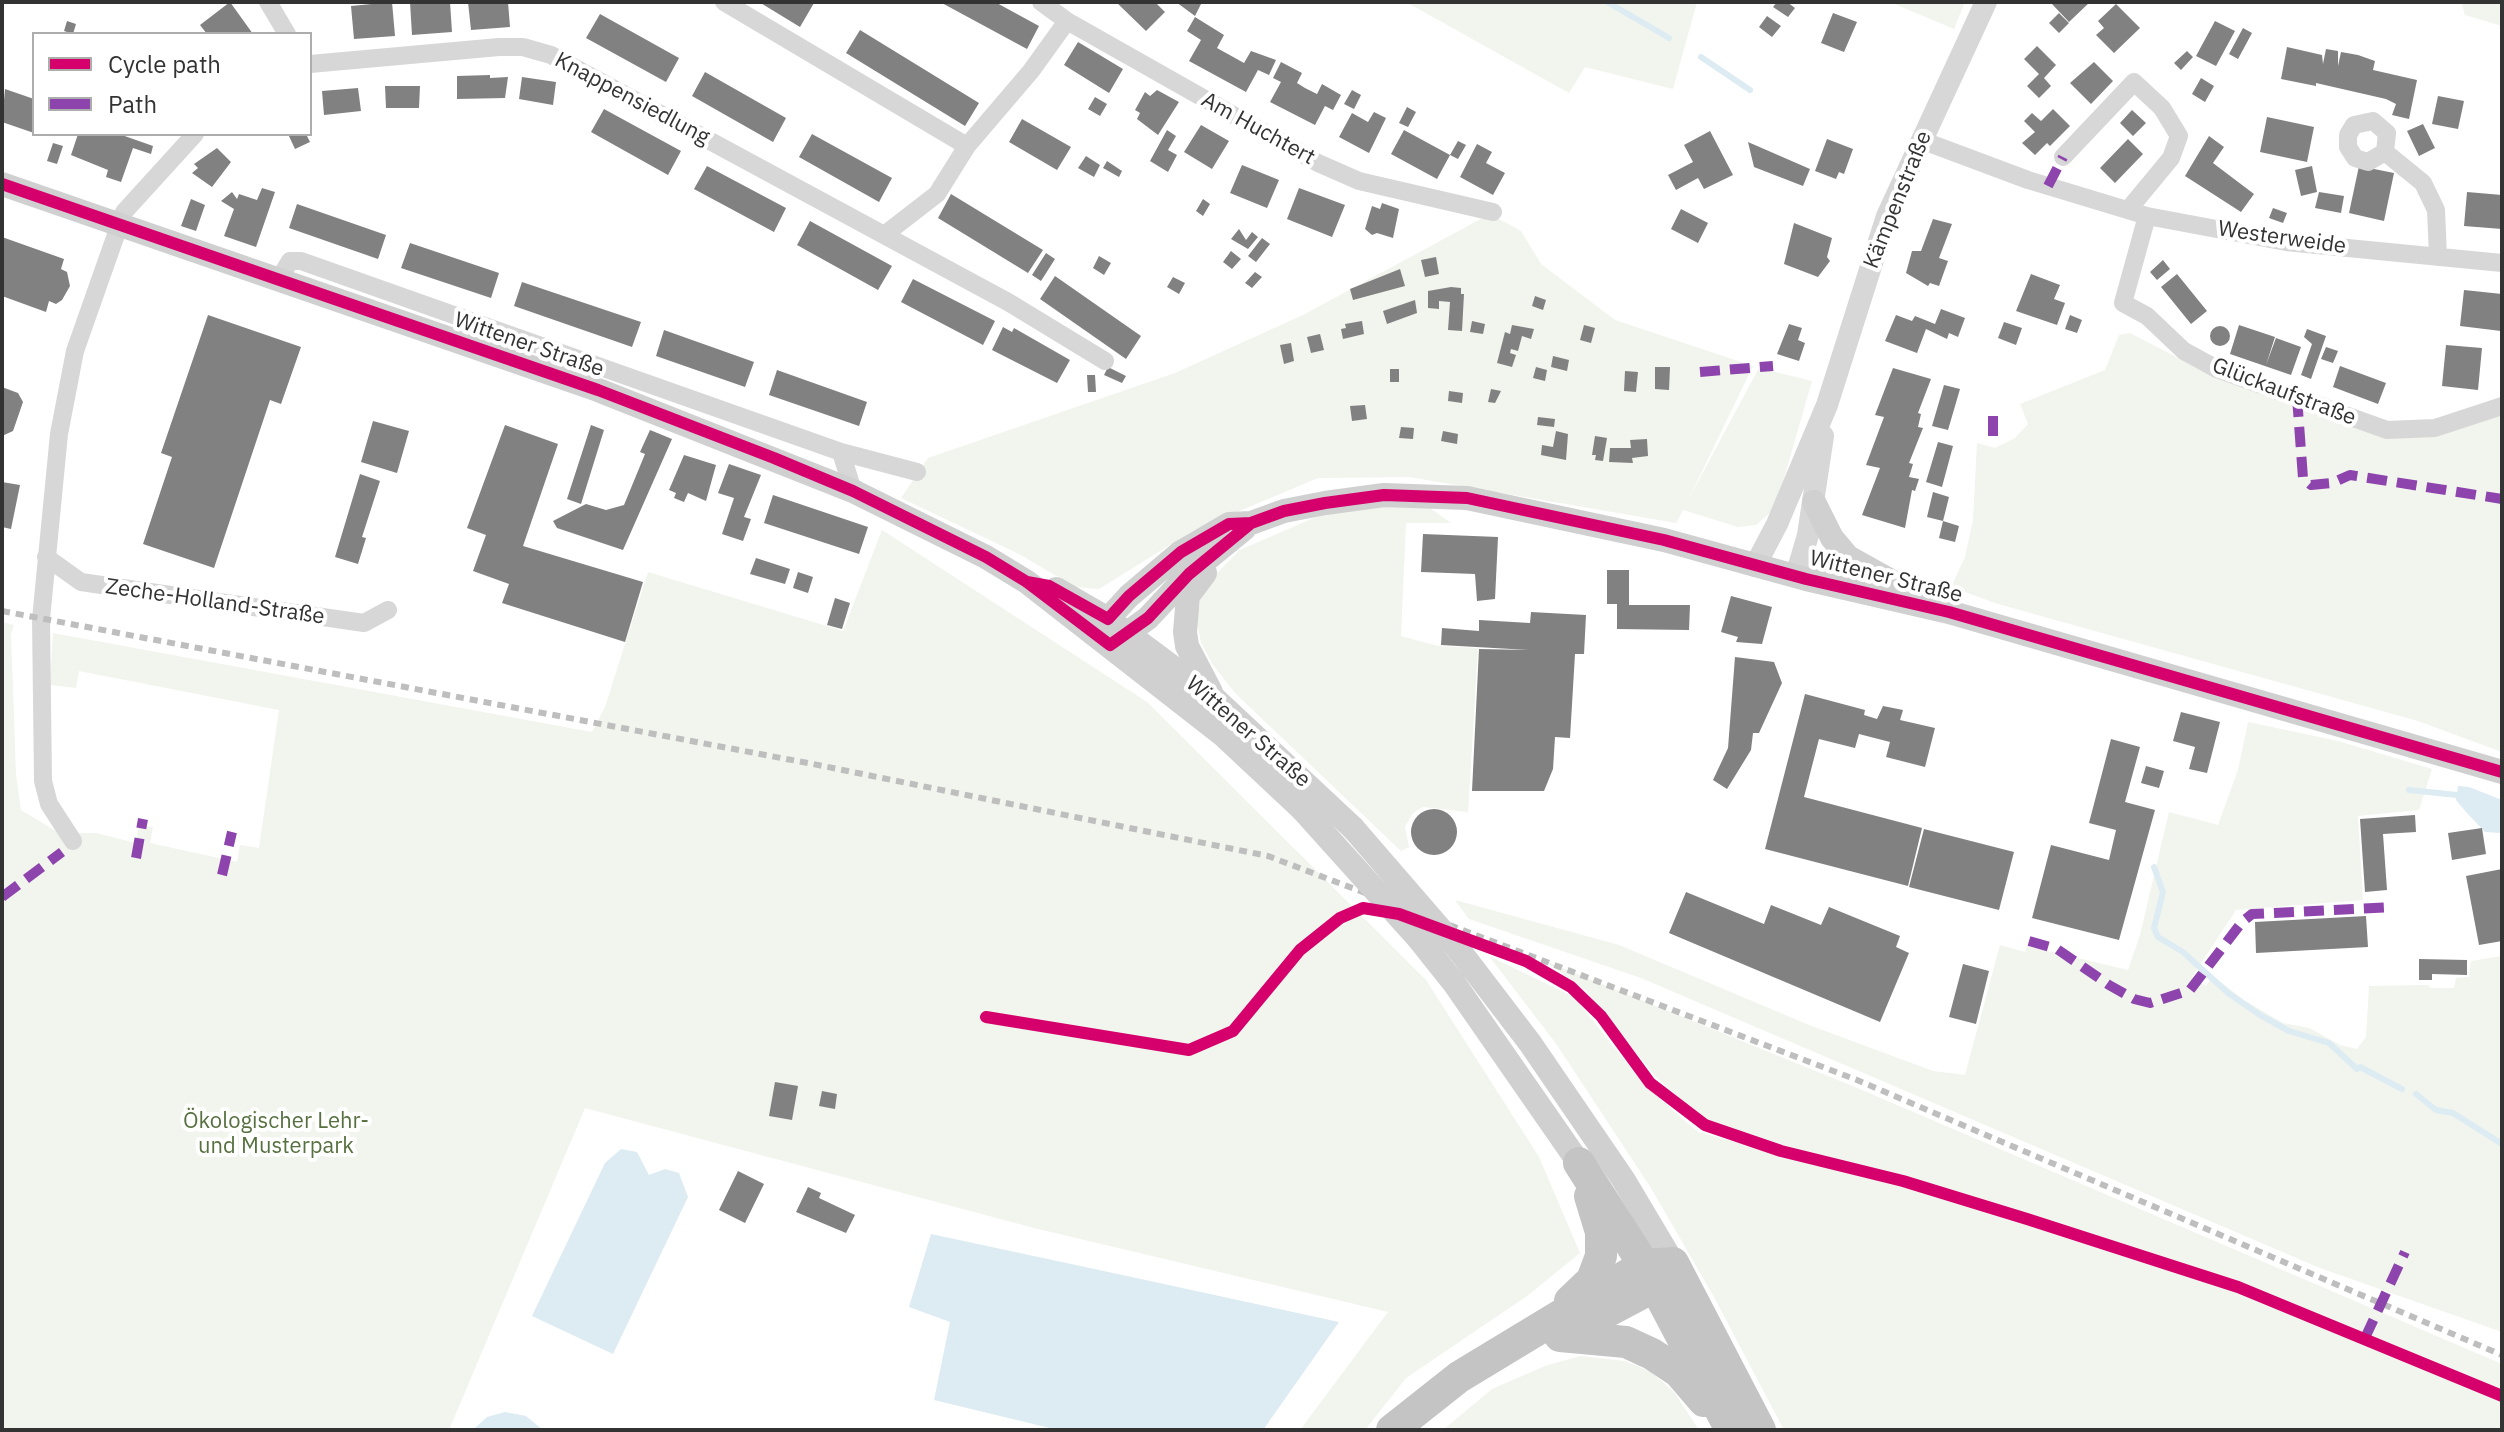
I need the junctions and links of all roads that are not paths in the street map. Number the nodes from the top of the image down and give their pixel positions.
1 (268, 2) edge
2 (724, 2) edge
3 (1041, 2) edge
4 (1986, 2) edge
5 (1067, 21) junction
6 (286, 32) edge
7 (312, 64) edge
8 (193, 136) edge
9 (1921, 140) junction
10 (967, 146) junction
11 (2385, 152) dead end
12 (2063, 157) dead end
13 (2, 184) edge
14 (2128, 210) junction
15 (1493, 212) dead end
16 (2147, 216) junction
17 (120, 226) junction
18 (884, 235) junction
19 (2438, 257) junction
20 (2502, 263) edge
21 (279, 279) junction
22 (1105, 361) dead end
23 (1827, 405) junction
24 (2502, 406) edge
25 (841, 452) junction
26 (917, 472) dead end
27 (853, 491) junction
28 (1814, 502) junction
29 (1251, 523) junction
30 (1226, 544) junction
31 (46, 557) junction
32 (1755, 566) junction
33 (1796, 576) junction
34 (1027, 582) junction
35 (388, 610) dead end
36 (1949, 612) junction
37 (1108, 619) junction
38 (1119, 640) junction
39 (1214, 698) junction
40 (2502, 772) edge
41 (73, 841) dead end
42 (1579, 1163) junction
43 (1657, 1271) junction
44 (1556, 1328) junction
45 (1392, 1430) edge
46 (1422, 1430) edge
47 (1728, 1430) edge
48 (1760, 1430) edge

1 - 6 street
2 - 10 street
3 - 5 street, Am Huchtert
4 - 9 street, Kämpenstraße
5 - 10 street
5 - 15 street, Am Huchtert
7 - 18 street, Knappensiedlung
8 - 17 street
9 - 14 street, Westerweide
9 - 23 street, Kämpenstraße
10 - 18 street
11 - 19 street
12 - 14 street
13 - 17 main road, Wittener Straße
14 - 16 street, Westerweide
16 - 19 street, Westerweide
16 - 24 street, Glückaufstraße
17 - 21 main road, Wittener Straße
17 - 31 street
18 - 22 street, Knappensiedlung
19 - 20 street, Westerweide
21 - 25 street, Wittener Straße
21 - 27 main road, Wittener Straße
23 - 28 street, Kämpenstraße
23 - 32 street, Kämpenstraße
25 - 26 street, Wittener Straße
25 - 27 street
27 - 34 main road, Wittener Straße
28 - 33 street, Kämpenstraße
28 - 36 main road
29 - 30 main road, Wittener Straße
29 - 32 main road, Wittener Straße
29 - 37 main road, Wittener Straße
30 - 38 main road, Wittener Straße
30 - 39 main road
31 - 35 street, Zeche-Holland-Straße
31 - 41 street
32 - 33 main road, Wittener Straße
33 - 36 main road, Wittener Straße
34 - 37 main road, Wittener Straße
34 - 38 main road, Wittener Straße
36 - 40 main road, Wittener Straße
37 - 38 main road, Wittener Straße
38 - 39 main road, Wittener Straße
38 - 42 main road, Wittener Straße, bridge
39 - 43 main road, Wittener Straße, bridge
42 - 43 highway
42 - 44 highway
43 - 44 highway
43 - 47 highway
43 - 48 highway
44 - 45 highway
44 - 46 highway
44 - 47 highway

